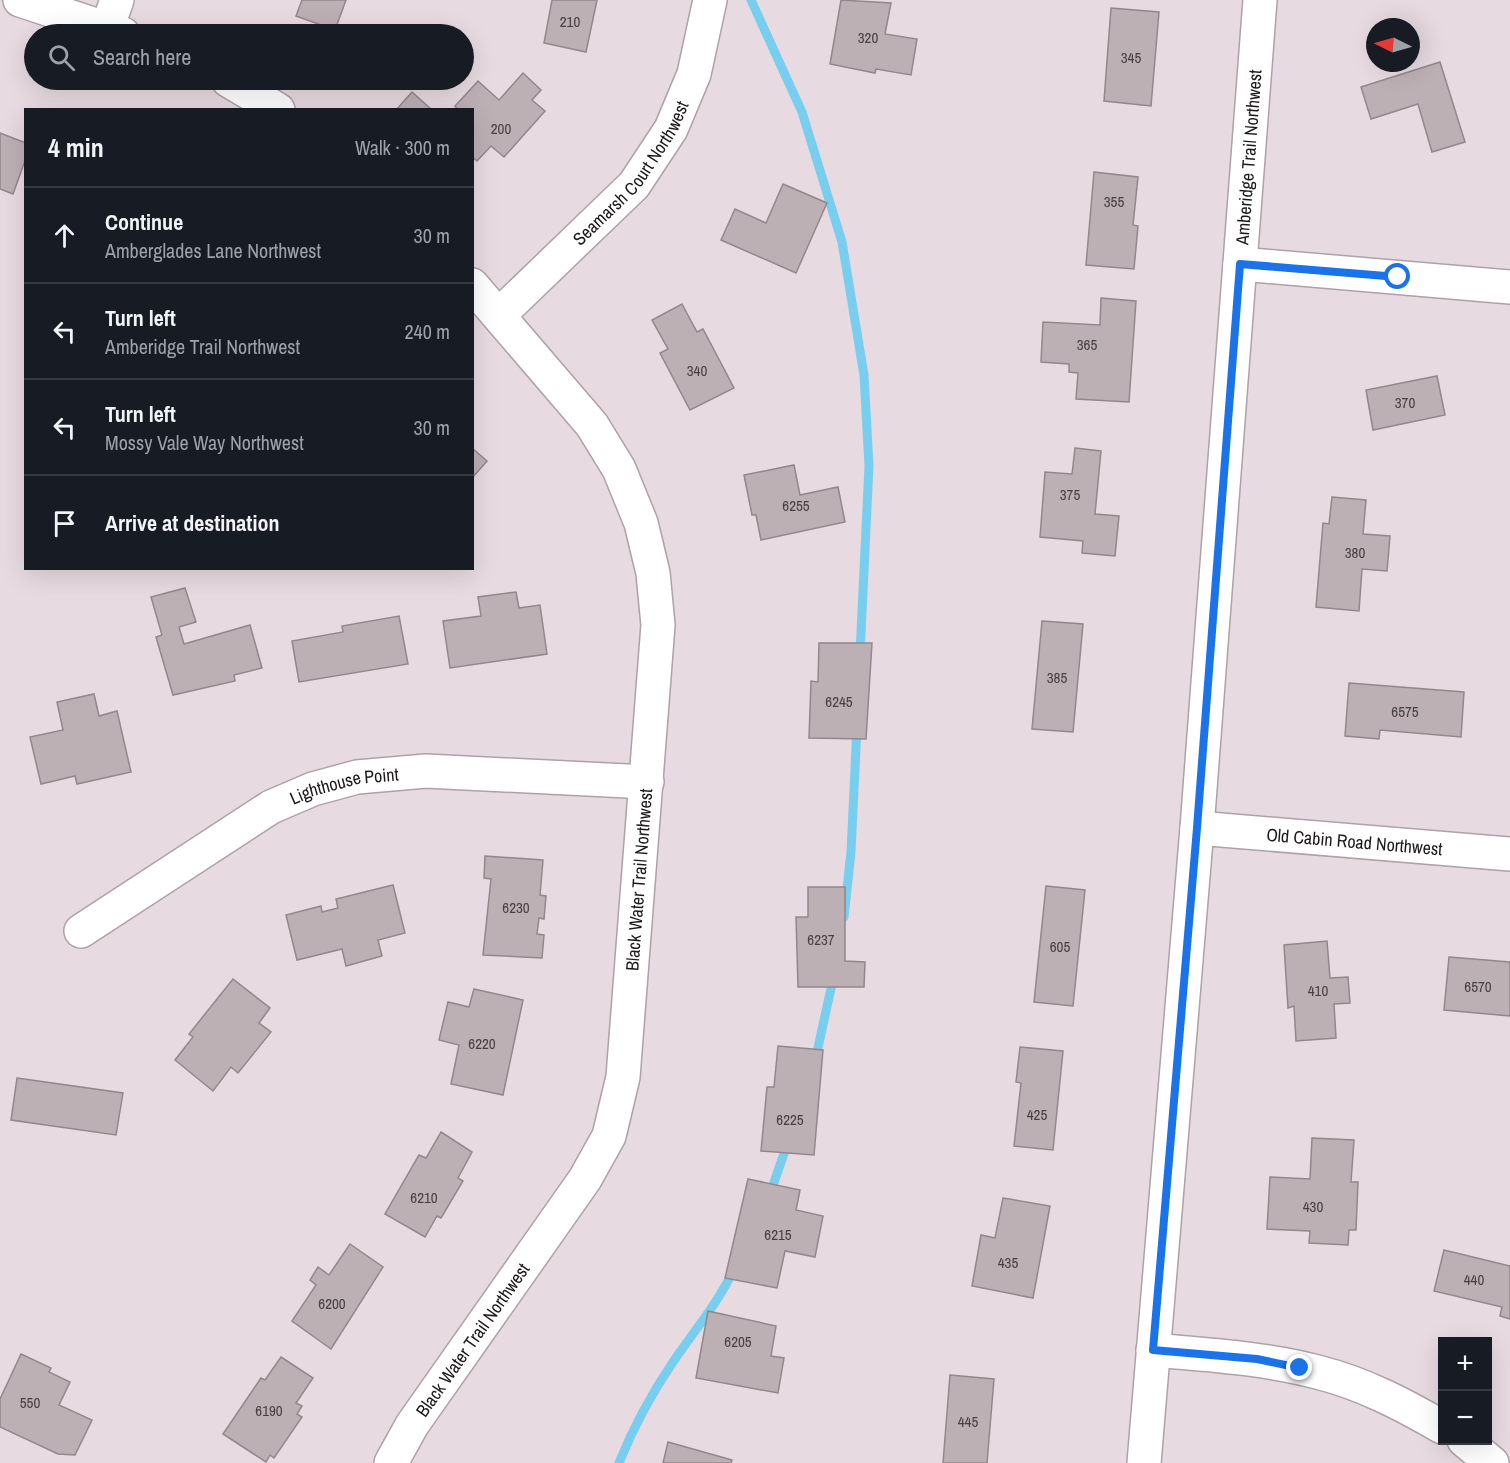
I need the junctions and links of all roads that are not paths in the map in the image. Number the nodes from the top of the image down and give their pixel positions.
1 (20, 0) edge
2 (710, 0) edge
3 (1260, 0) edge
4 (116, 21) edge
5 (245, 90) edge
6 (275, 108) edge
7 (1240, 264) junction
8 (474, 287) edge
9 (1510, 287) edge
10 (499, 315) junction
11 (647, 782) junction
12 (1197, 828) junction
13 (1510, 854) edge
14 (81, 931) dead end
15 (1153, 1350) junction
16 (1438, 1424) edge
17 (1470, 1445) edge
18 (391, 1463) edge
19 (1144, 1463) edge
20 (1492, 1463) edge

1 - 4 street
2 - 10 street, Seamarsh Court Northwest
3 - 7 street, Amberidge Trail Northwest
5 - 6 street
7 - 9 street
7 - 12 street, Amberidge Trail Northwest
8 - 10 street, Black Water Trail Northwest
10 - 11 street, Black Water Trail Northwest
11 - 14 street, Lighthouse Point
11 - 18 street, Black Water Trail Northwest
12 - 13 street, Old Cabin Road Northwest
12 - 15 street, Amberidge Trail Northwest
15 - 16 street
15 - 19 street, Amberidge Trail Northwest
17 - 20 street

